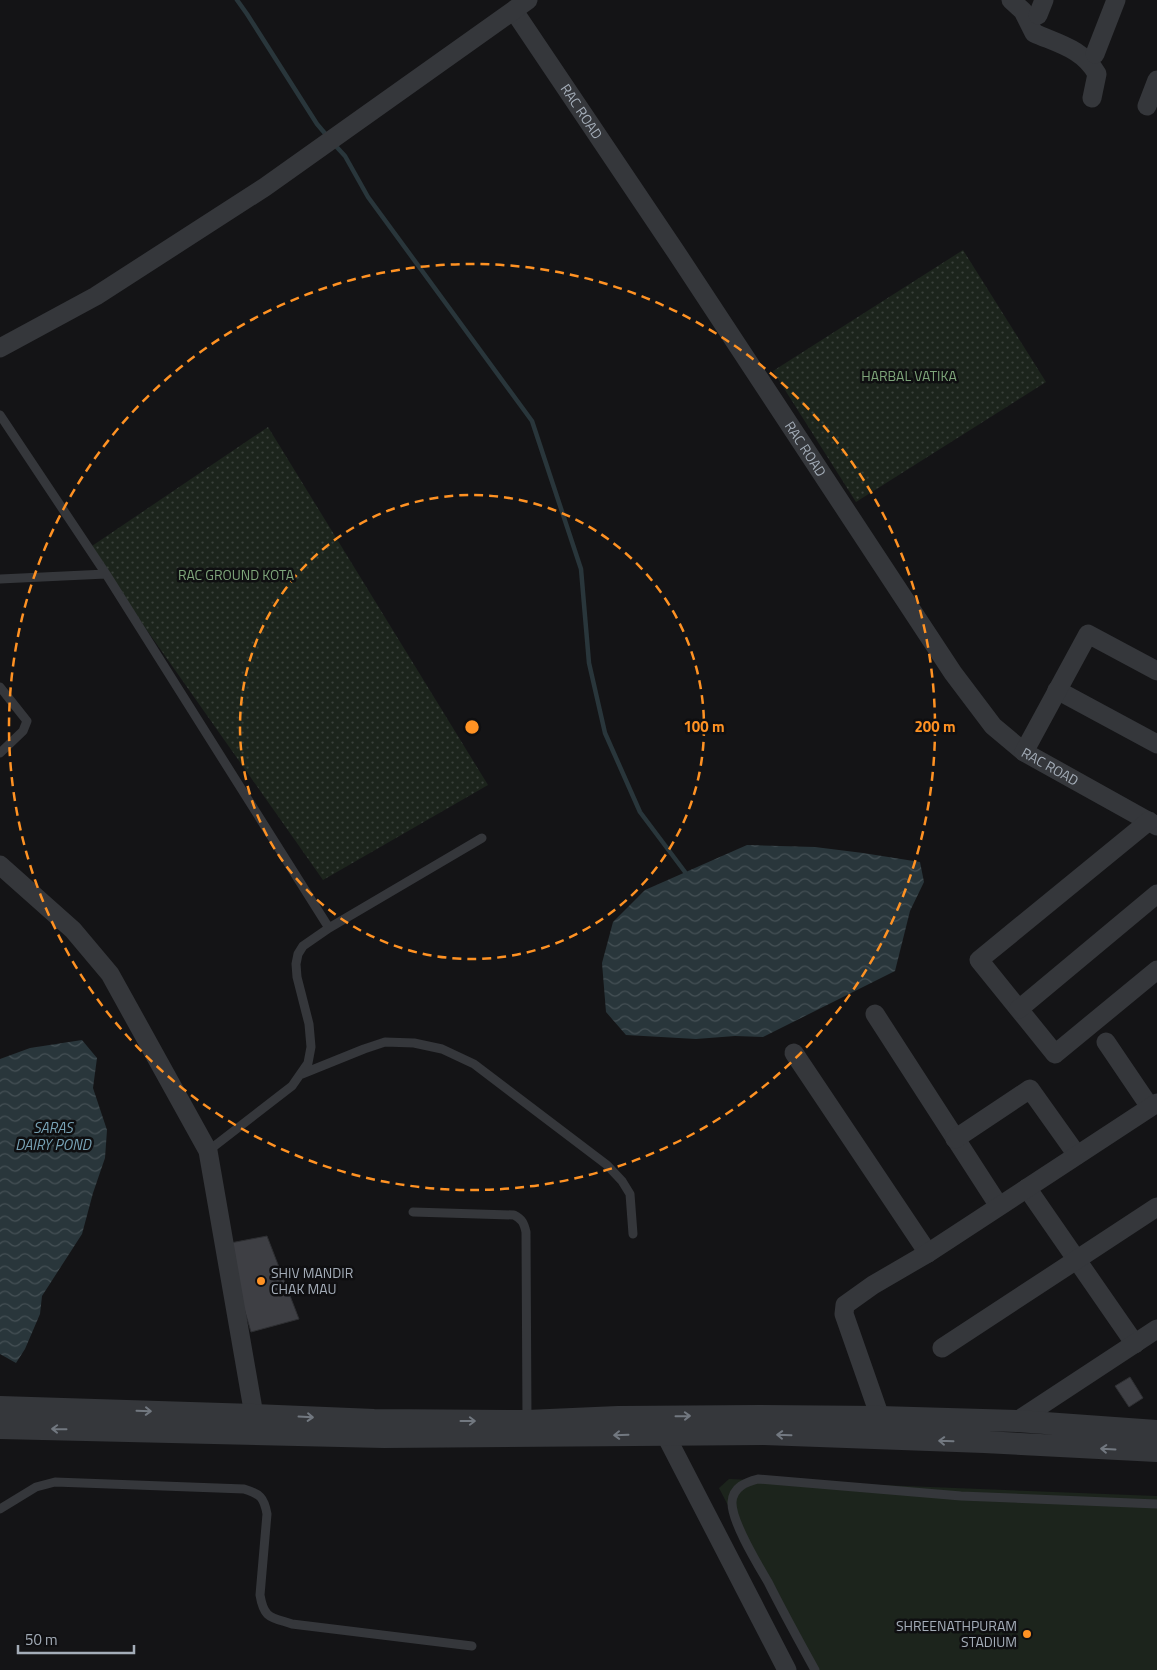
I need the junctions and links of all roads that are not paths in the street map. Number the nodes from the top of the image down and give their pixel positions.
1 (1011, 0) edge
2 (1116, 0) edge
3 (521, 5) edge
4 (1096, 54) dead end
5 (1157, 80) edge
6 (1092, 98) dead end
7 (1147, 106) dead end
8 (0, 348) edge
9 (1, 418) edge
10 (106, 574) junction
11 (0, 579) edge
12 (1157, 671) edge
13 (0, 687) edge
14 (1057, 690) junction
15 (1157, 744) edge
16 (1024, 752) junction
17 (0, 753) edge
18 (1153, 824) edge
19 (482, 838) dead end
20 (0, 865) edge
21 (1157, 894) edge
22 (329, 928) junction
23 (1157, 970) edge
24 (1019, 1009) junction
25 (874, 1014) dead end
26 (1106, 1042) dead end
27 (794, 1053) dead end
28 (302, 1074) junction
29 (1153, 1105) edge
30 (955, 1139) junction
31 (208, 1151) junction
32 (1077, 1155) junction
33 (1027, 1188) junction
34 (999, 1206) junction
35 (1157, 1207) edge
36 (413, 1212) dead end
37 (633, 1234) dead end
38 (928, 1253) junction
39 (1076, 1260) junction
40 (1157, 1330) edge
41 (1135, 1344) junction
42 (942, 1348) dead end
43 (0, 1407) edge
44 (254, 1415) junction
45 (880, 1417) junction
46 (27, 1418) junction
47 (94, 1420) junction
48 (527, 1421) junction
49 (1017, 1421) junction
50 (0, 1428) edge
51 (1157, 1430) edge
52 (665, 1434) junction
53 (1157, 1451) edge
54 (1157, 1504) edge
55 (0, 1509) edge
56 (472, 1646) dead end
57 (787, 1670) edge
58 (815, 1670) edge

1 - 6 street
2 - 4 street
3 - 8 street
3 - 16 street, RAC ROAD
5 - 7 street
9 - 10 lane
10 - 11 lane
10 - 22 lane
12 - 14 street
13 - 17 lane
14 - 15 street
14 - 16 street
16 - 18 street, RAC ROAD
18 - 24 street
19 - 22 lane
20 - 31 street
21 - 24 street
22 - 28 lane
23 - 24 street
25 - 30 street
26 - 29 street
27 - 38 street
28 - 31 lane
28 - 37 lane
29 - 32 street
30 - 32 street
30 - 34 street
31 - 44 street
32 - 33 street
33 - 34 street
33 - 39 street
34 - 38 street
35 - 39 street
36 - 48 lane
38 - 45 street
39 - 41 street
39 - 42 street
40 - 41 street
41 - 49 street
43 - 46 street
47 -> 44 street
44 -> 48 street
48 -> 45 street
45 - 49 street
46 - 47 street
46 - 50 street
52 -> 47 street
49 - 51 street
53 -> 52 street
52 - 57 street
54 - 58 lane
55 - 56 lane

